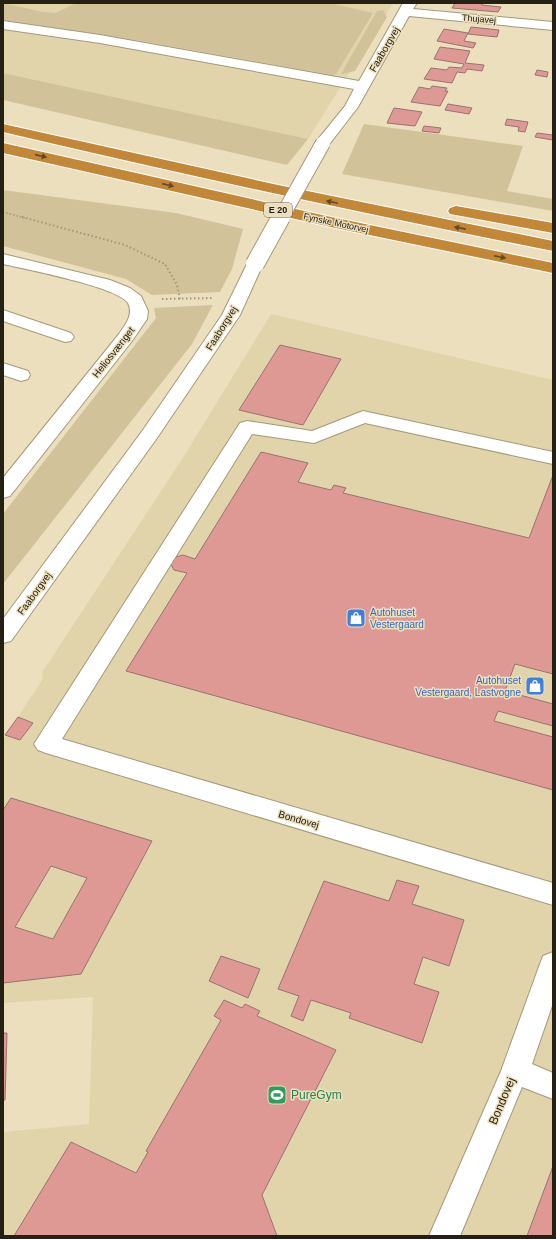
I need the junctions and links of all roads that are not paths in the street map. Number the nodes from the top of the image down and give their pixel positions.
1 (407, 8) edge
2 (3, 24) edge
3 (553, 26) edge
4 (363, 86) junction
5 (3, 123) edge
6 (3, 128) edge
7 (3, 148) edge
8 (378, 196) dead end
9 (440, 208) dead end
10 (331, 222) junction
11 (553, 228) edge
12 (553, 246) edge
13 (3, 259) edge
14 (553, 268) edge
15 (553, 281) edge
16 (3, 315) edge
17 (66, 337) dead end
18 (3, 369) edge
19 (21, 375) dead end
20 (553, 458) edge
21 (3, 491) edge
22 (3, 635) edge
23 (553, 894) edge
24 (553, 964) edge
25 (515, 1071) junction
26 (553, 1086) edge
27 (444, 1236) edge

1 - 3 street, Thujavej
1 - 4 street, Faaborgvej
2 - 4 street
4 - 22 street, Faaborgvej, bridge
5 - 8 highway
12 -> 6 highway, Fynske Motorvej / E 20
7 -> 10 highway, Fynske Motorvej / E 20
9 - 11 highway
10 -> 14 highway, Fynske Motorvej / E 20
10 - 15 highway
13 - 21 street, Heliosvænget
16 - 17 street
18 - 19 street
20 - 23 street, Bondovej
24 - 25 street, Bondovej
25 - 26 street
25 - 27 street, Bondovej

